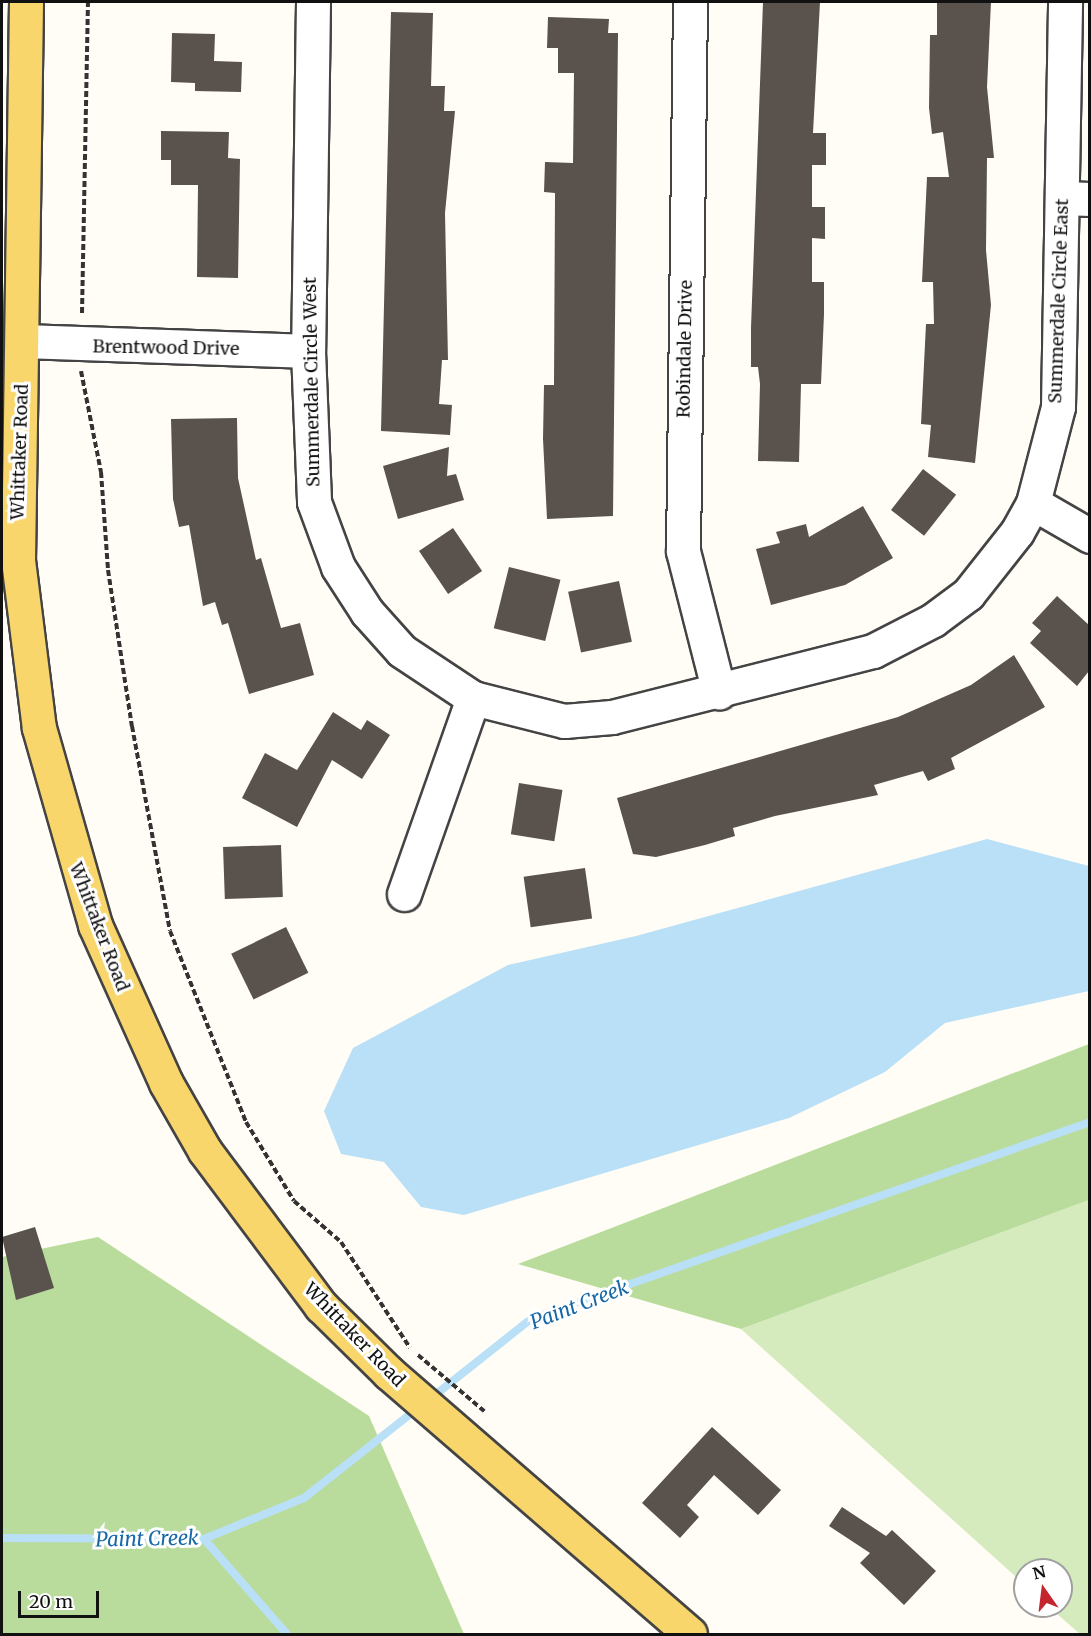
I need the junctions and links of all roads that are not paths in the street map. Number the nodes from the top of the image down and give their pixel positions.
1 (26, 2) edge
2 (313, 2) edge
3 (690, 2) edge
4 (1065, 2) edge
5 (1076, 198) edge
6 (25, 341) junction
7 (308, 351) junction
8 (1033, 503) junction
9 (1089, 536) edge
10 (719, 692) junction
11 (473, 698) junction
12 (404, 894) dead end
13 (690, 1635) edge

1 - 6 main road, Whittaker Road
2 - 7 street, Summerdale Circle West
3 - 10 street, Robindale Drive
4 - 5 street, Summerdale Circle East
5 - 8 street, Summerdale Circle East
6 - 7 street, Brentwood Drive
6 - 13 main road, Whittaker Road
7 - 11 street, Summerdale Circle West
8 - 9 street
8 - 10 street, Summerdale Circle East
10 - 11 street, Summerdale Circle West
11 - 12 street

